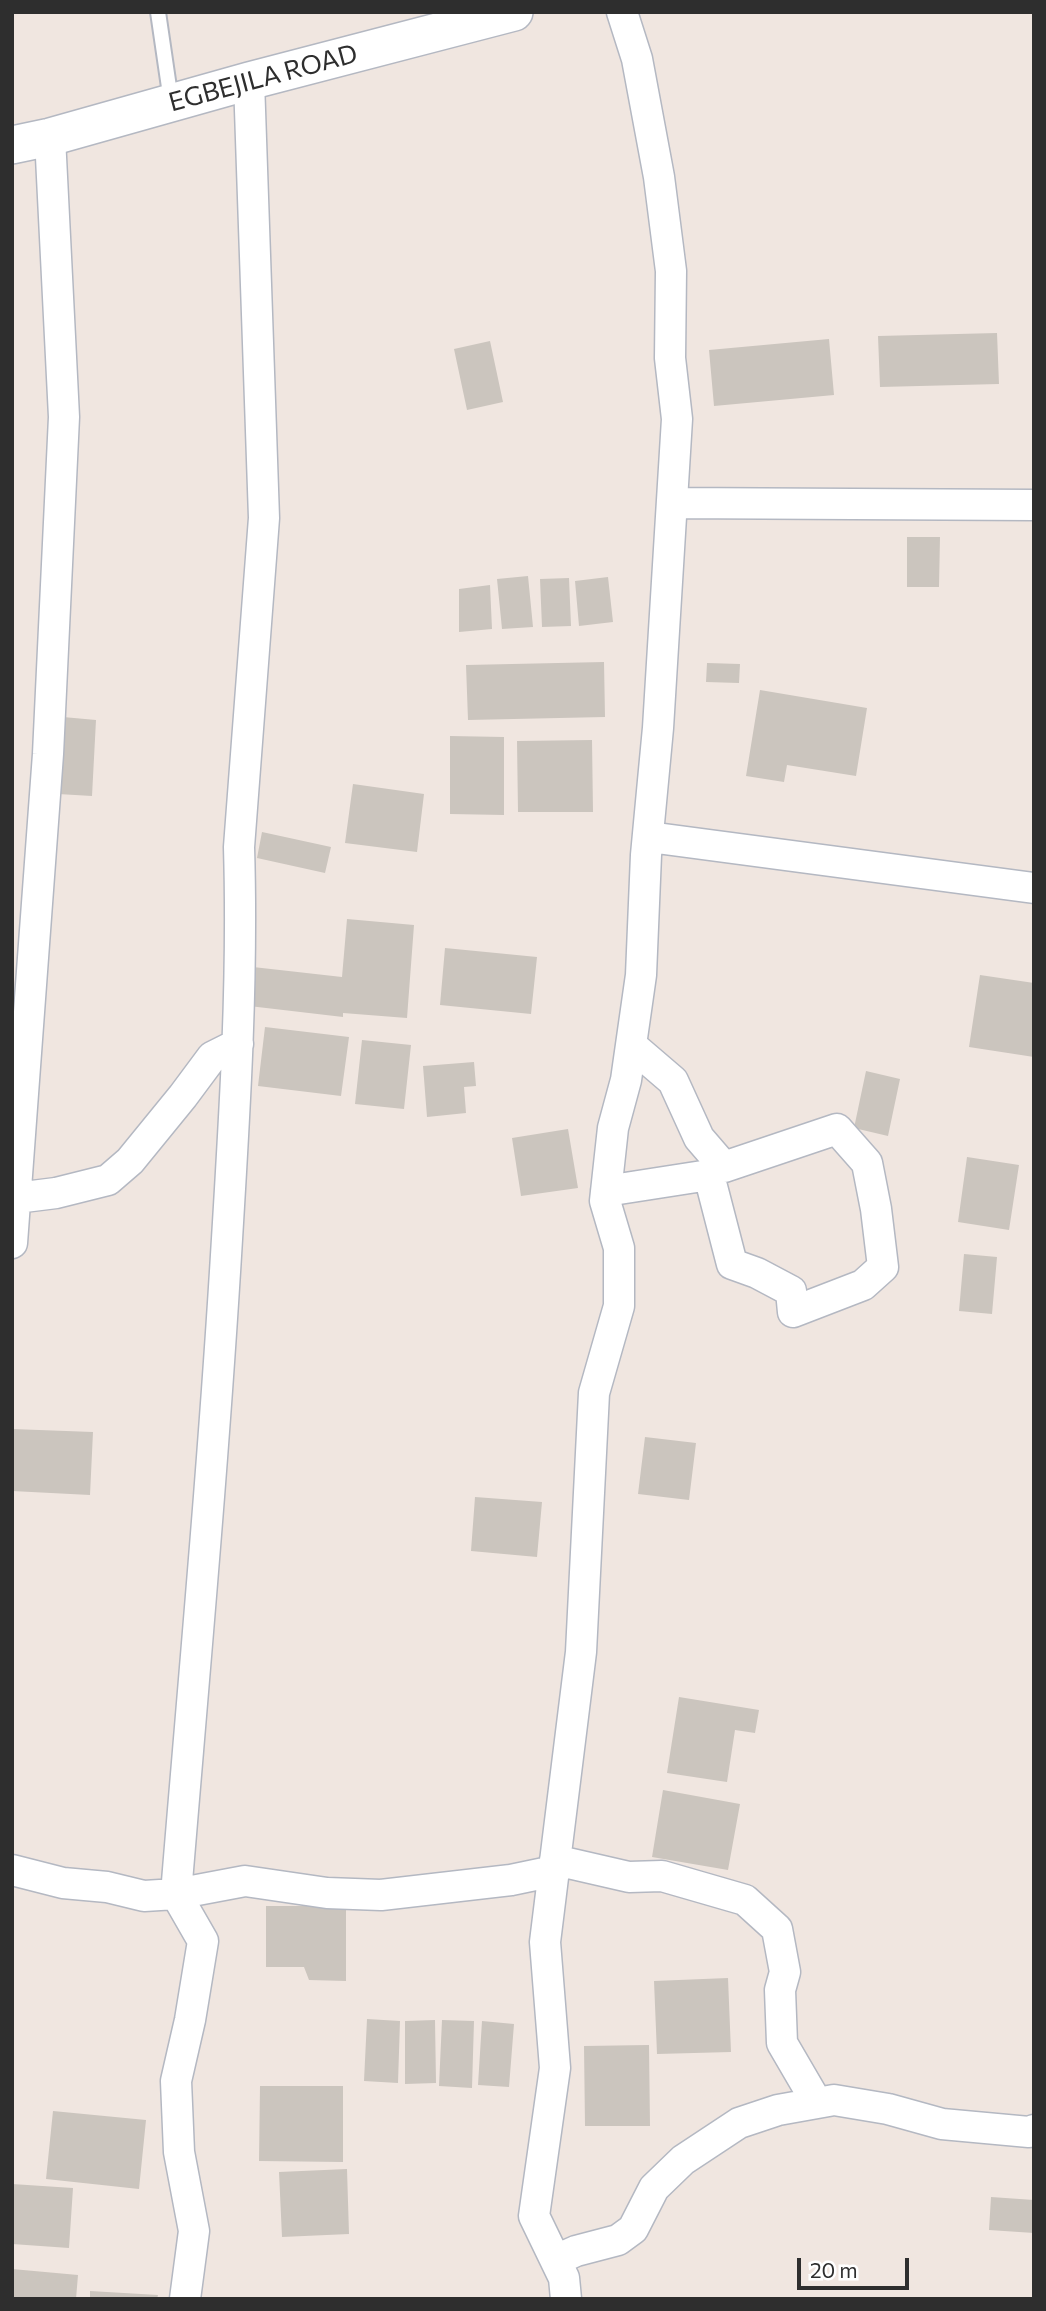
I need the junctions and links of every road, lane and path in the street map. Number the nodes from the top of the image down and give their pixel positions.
1 (158, 12) edge
2 (514, 12) edge
3 (622, 12) edge
4 (249, 80) junction
5 (171, 103) junction
6 (50, 137) junction
7 (12, 145) edge
8 (672, 503) junction
9 (1034, 505) edge
10 (649, 837) junction
11 (1034, 888) edge
12 (238, 1044) junction
13 (631, 1045) junction
14 (606, 1191) junction
15 (16, 1198) junction
16 (12, 1243) edge
17 (554, 1865) junction
18 (12, 1870) edge
19 (176, 1894) junction
20 (817, 2104) junction
21 (1034, 2130) edge
22 (556, 2260) junction
23 (185, 2299) edge
24 (566, 2299) edge

1 - 5 lane
2 - 4 street, EGBEJILA ROAD
3 - 8 street
4 - 5 street, EGBEJILA ROAD
4 - 12 street
5 - 6 street, EGBEJILA ROAD
6 - 7 street, EGBEJILA ROAD
6 - 15 street
8 - 9 street
8 - 10 street
10 - 11 street
10 - 13 street
12 - 15 street
12 - 19 street
13 - 14 street
13 - 14 street
14 - 17 street
15 - 16 street
17 - 19 street
17 - 20 street
17 - 22 street
18 - 19 street
19 - 23 street
20 - 21 street
20 - 22 street
22 - 24 street

